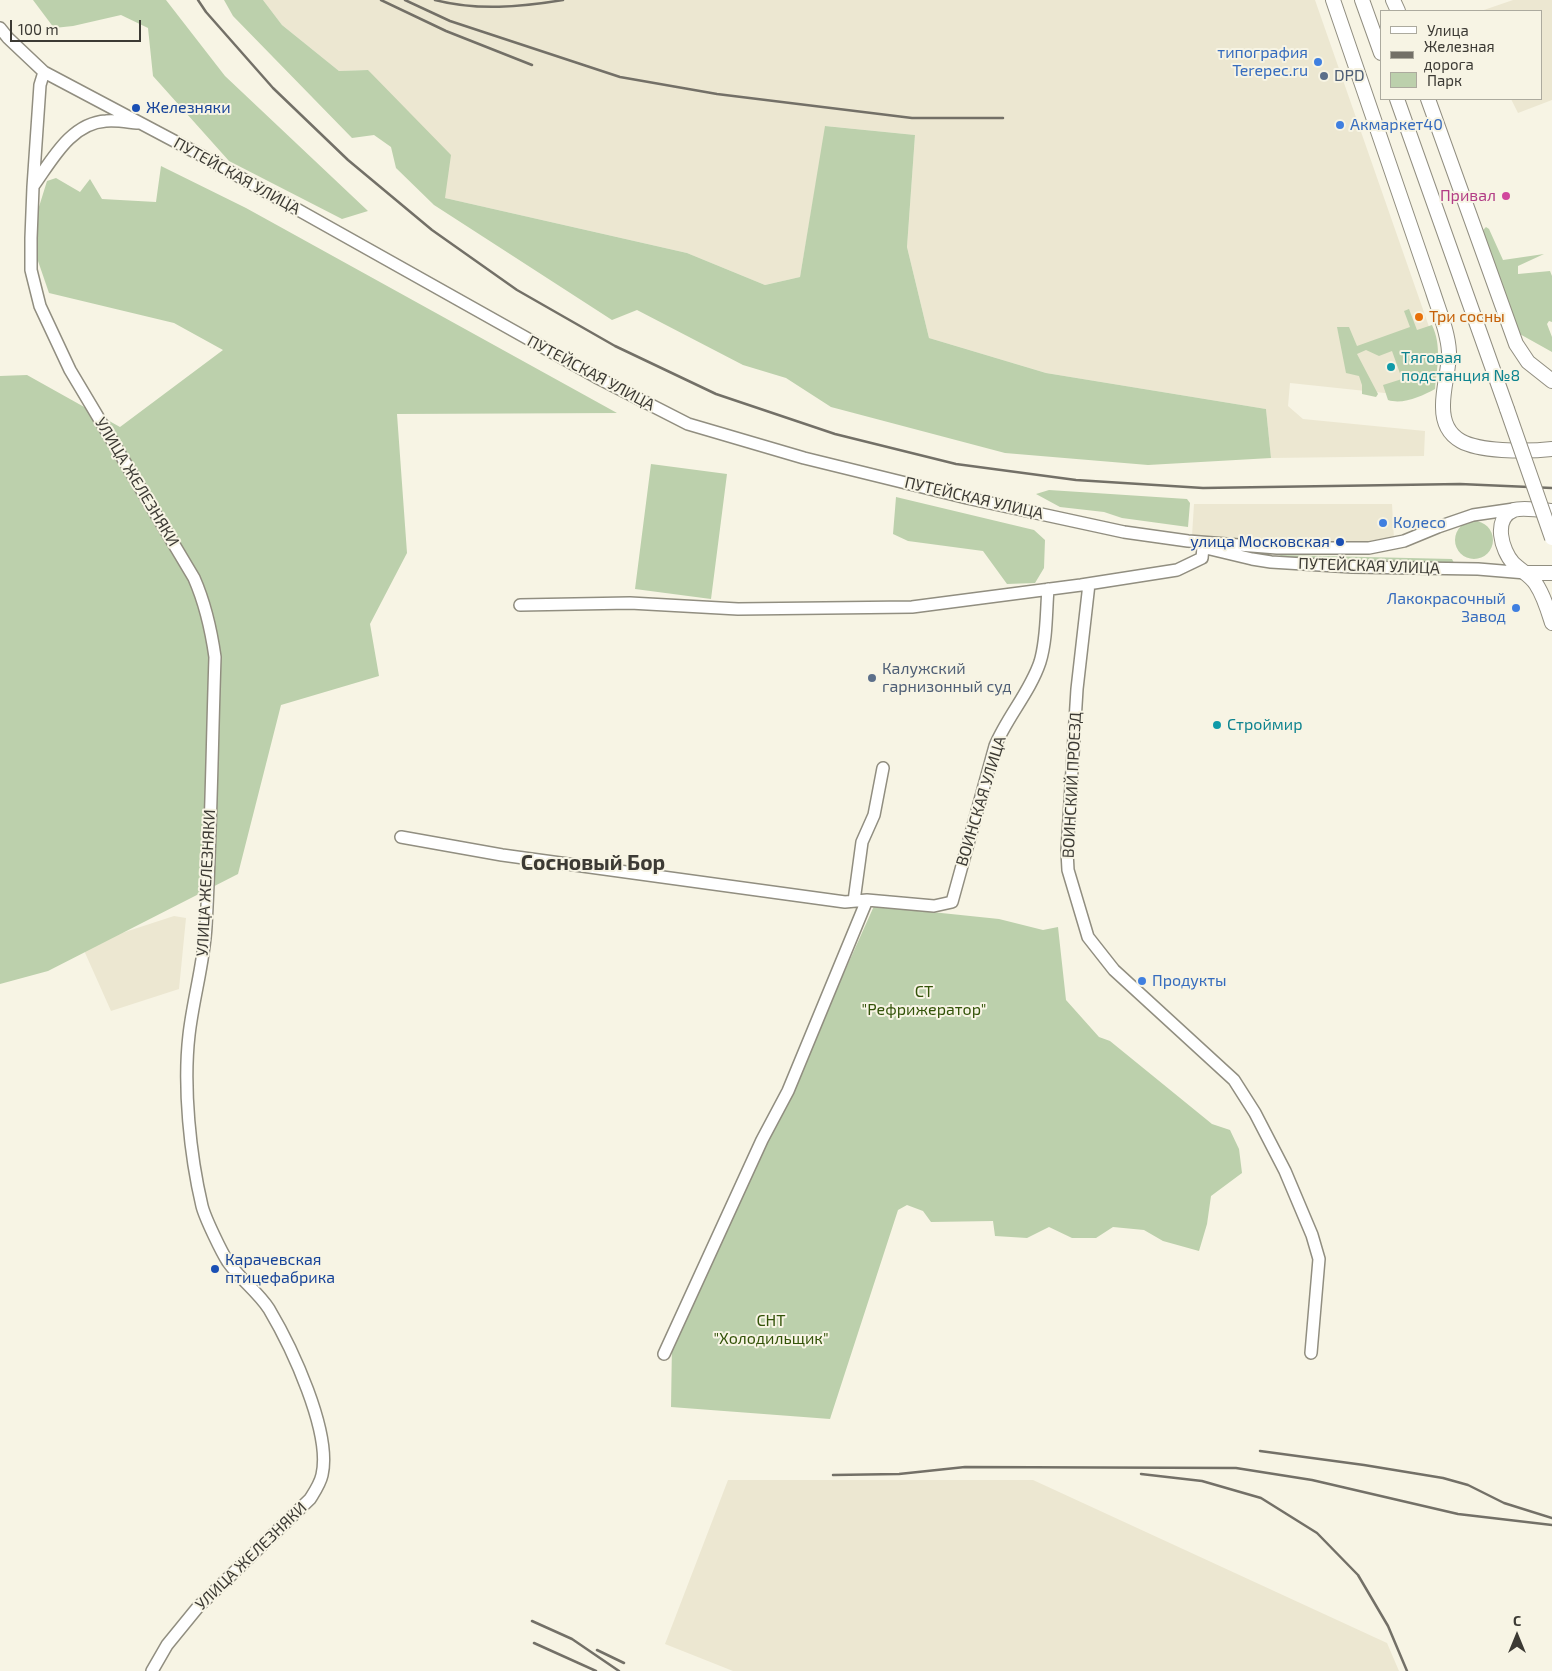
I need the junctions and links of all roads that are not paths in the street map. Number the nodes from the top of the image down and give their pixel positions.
1 (1333, 0) edge
2 (1362, 0) edge
3 (0, 28) edge
4 (1380, 49) edge
5 (44, 72) junction
6 (1397, 100) edge
7 (1428, 100) edge
8 (142, 123) junction
9 (32, 187) junction
10 (1552, 381) edge
11 (1552, 449) edge
12 (1515, 509) junction
13 (1552, 511) edge
14 (1552, 538) edge
15 (1188, 541) junction
16 (1203, 547) junction
17 (1526, 573) junction
18 (1552, 573) edge
19 (1089, 584) junction
20 (1048, 589) junction
21 (520, 604) dead end
22 (1552, 623) edge
23 (883, 768) dead end
24 (401, 837) dead end
25 (867, 900) junction
26 (854, 901) junction
27 (1310, 1353) dead end
28 (664, 1354) dead end
29 (152, 1671) edge

1 - 11 main road
2 - 4 main road
3 - 5 street, ПУТЕЙСКАЯ УЛИЦА
5 - 8 street, ПУТЕЙСКАЯ УЛИЦА
5 - 9 street, УЛИЦА ЖЕЛЕЗНЯКИ
6 - 14 main road, bridge
7 - 10 main road
8 - 9 street
8 - 15 street, ПУТЕЙСКАЯ УЛИЦА
9 - 29 street, УЛИЦА ЖЕЛЕЗНЯКИ
12 - 13 main road, ПУТЕЙСКАЯ УЛИЦА
12 - 15 street, ПУТЕЙСКАЯ УЛИЦА
12 - 17 main road
15 - 16 street, ПУТЕЙСКАЯ УЛИЦА
16 - 17 street, ПУТЕЙСКАЯ УЛИЦА
16 - 19 street
17 - 18 main road, ПУТЕЙСКАЯ УЛИЦА
17 - 22 main road
19 - 20 street
19 - 27 street, ВОИНСКИЙ ПРОЕЗД
20 - 21 street
20 - 25 street, ВОИНСКАЯ УЛИЦА
23 - 26 street
24 - 26 street
25 - 26 street
25 - 28 street

